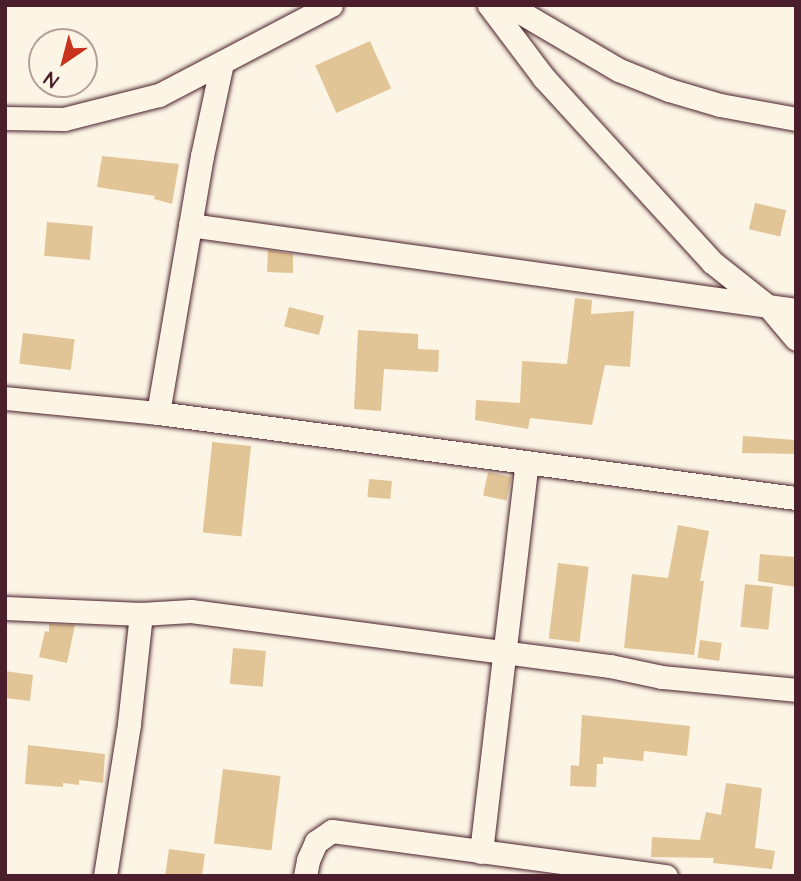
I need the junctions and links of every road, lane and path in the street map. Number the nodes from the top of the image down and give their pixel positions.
1 (331, 5) edge
2 (489, 5) edge
3 (508, 5) edge
4 (222, 63) junction
5 (5, 118) edge
6 (796, 119) edge
7 (190, 225) junction
8 (770, 308) junction
9 (796, 310) edge
10 (796, 339) edge
11 (5, 398) edge
12 (158, 414) junction
13 (527, 463) junction
14 (796, 498) edge
15 (5, 608) edge
16 (141, 614) junction
17 (505, 652) junction
18 (796, 690) edge
19 (481, 852) junction
20 (105, 876) edge
21 (305, 876) edge
22 (666, 876) edge

1 - 4 street
2 - 8 street
3 - 6 street
4 - 5 street
4 - 7 street
7 - 8 street
7 - 12 street
8 - 9 street
8 - 10 street
11 - 12 street
12 - 13 street
13 - 14 street
13 - 17 street
15 - 16 street
16 - 17 street
16 - 20 street
17 - 18 street
17 - 19 street
19 - 21 street
19 - 22 street

